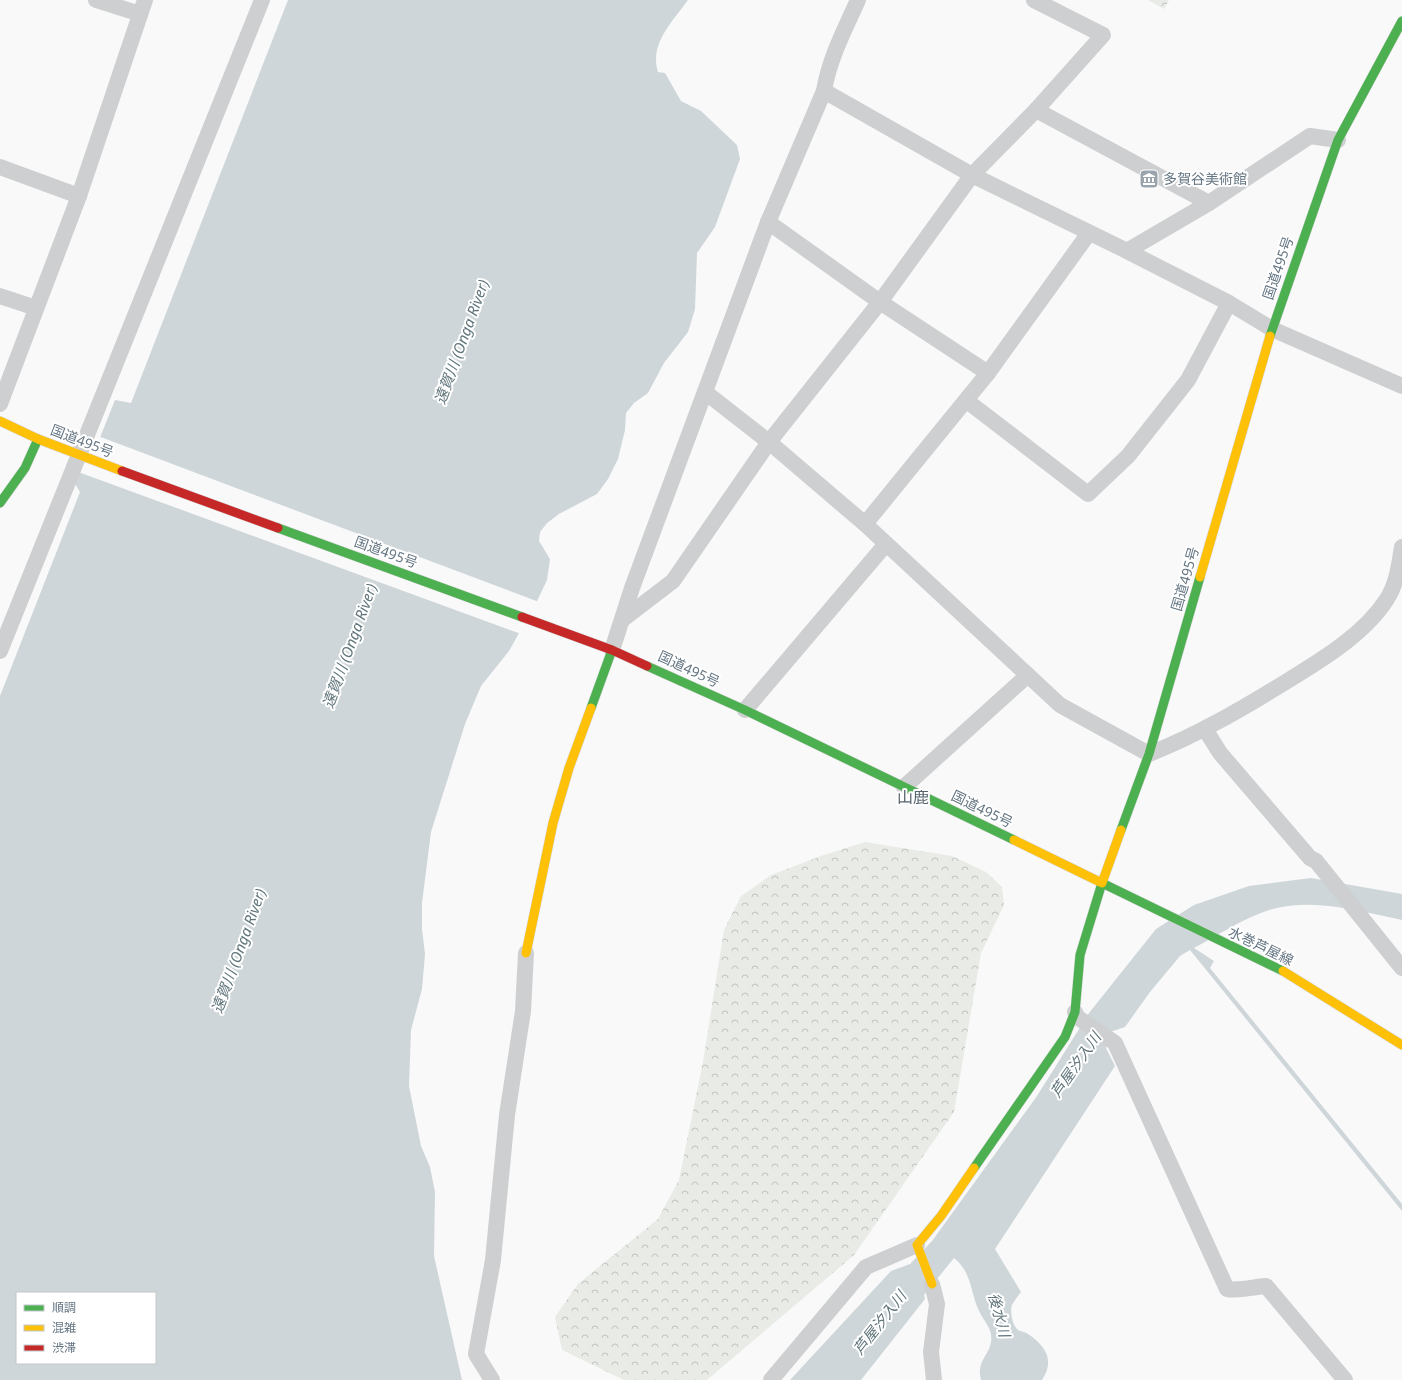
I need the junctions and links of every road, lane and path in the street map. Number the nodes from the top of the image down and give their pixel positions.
1 (96, 0) edge
2 (262, 0) edge
3 (858, 0) edge
4 (1034, 0) edge
5 (143, 7) edge
6 (1402, 21) edge
7 (824, 91) junction
8 (1036, 110) junction
9 (1338, 140) junction
10 (0, 167) edge
11 (972, 175) junction
12 (78, 196) junction
13 (1209, 203) junction
14 (768, 222) junction
15 (1089, 233) junction
16 (1127, 252) junction
17 (0, 296) edge
18 (880, 302) junction
19 (1229, 303) junction
20 (36, 308) junction
21 (1272, 329) junction
22 (988, 373) junction
23 (1402, 386) edge
24 (706, 392) junction
25 (967, 401) junction
26 (0, 404) edge
27 (0, 421) edge
28 (38, 439) junction
29 (769, 442) junction
30 (78, 455) junction
31 (0, 504) edge
32 (865, 524) junction
33 (886, 544) junction
34 (1402, 547) edge
35 (622, 620) junction
36 (612, 650) junction
37 (0, 651) edge
38 (1028, 676) junction
39 (745, 710) junction
40 (1205, 729) junction
41 (1149, 754) junction
42 (904, 787) junction
43 (1102, 883) junction
44 (526, 953) joint
45 (1402, 968) edge
46 (1076, 1015) junction
47 (1402, 1045) edge
48 (918, 1247) junction
49 (932, 1284) joint
50 (492, 1380) edge
51 (771, 1380) edge
52 (934, 1380) edge
53 (1345, 1380) edge

1 - 5 street
2 - 30 street
3 - 7 street
4 - 8 street
5 - 12 street
6 - 9 main road, 国道495号
7 - 11 street
7 - 14 street
8 - 11 street
8 - 13 street
9 - 13 street
9 - 21 main road, 国道495号
10 - 12 street
11 - 15 street
11 - 18 street
12 - 20 street
13 - 16 street
14 - 18 street
14 - 24 street
15 - 16 street
15 - 22 street
16 - 19 street
17 - 20 street
18 - 22 street
18 - 29 street
19 - 21 street
19 - 25 street
20 - 26 street
21 - 23 street
21 - 41 main road, 国道495号
22 - 25 street
24 - 29 street
24 - 35 street
25 - 32 street
27 - 28 main road, 国道495号
28 - 30 main road, 国道495号
28 - 31 main road
29 - 32 street
29 - 35 street
30 - 36 main road, 国道495号
30 - 37 street
32 - 33 street
33 - 38 street
33 - 39 street
34 - 40 street
35 - 36 street
36 - 39 main road, 国道495号
36 - 44 main road
38 - 41 street
38 - 42 street
39 - 42 main road, 国道495号
40 - 41 street
40 - 45 street
41 - 43 main road, 国道495号
42 - 43 main road, 国道495号
43 - 46 main road
43 - 47 main road, 水巻芦屋線
44 - 50 street
46 - 48 main road
46 - 53 street
48 - 49 main road
48 - 51 street
49 - 52 street

